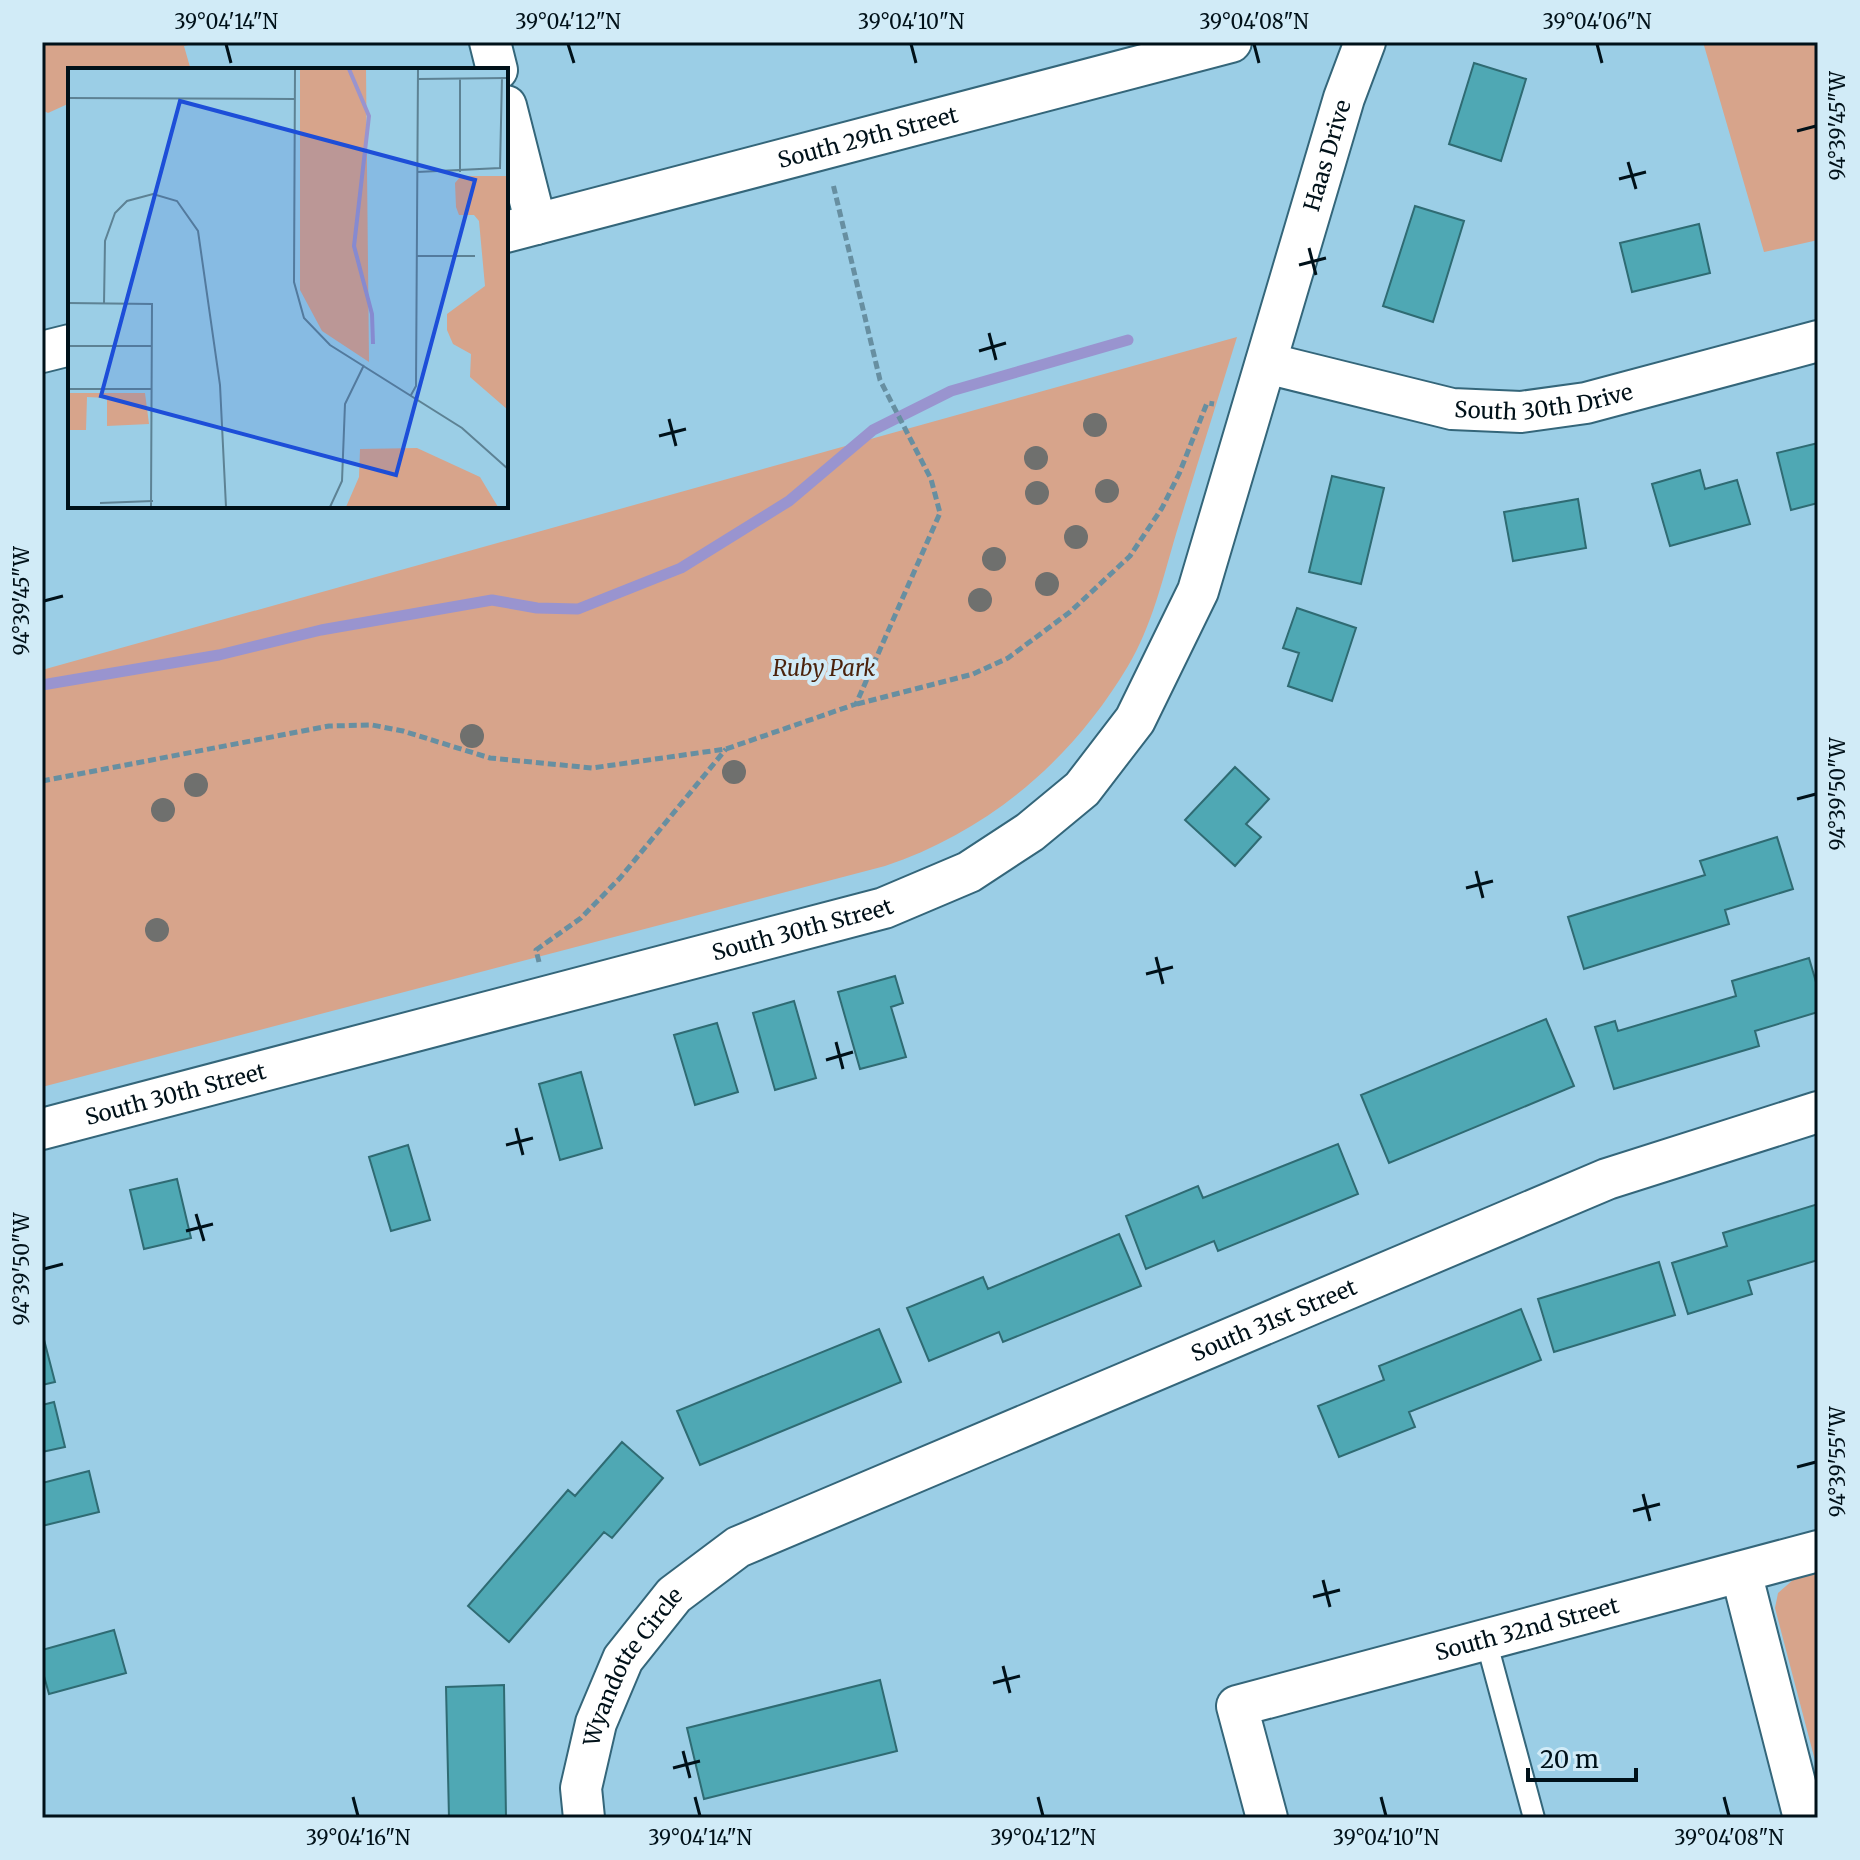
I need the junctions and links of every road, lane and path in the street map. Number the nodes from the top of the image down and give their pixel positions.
1 (490, 42) edge
2 (1231, 42) edge
3 (1365, 42) edge
4 (496, 68) edge
5 (508, 122) edge
6 (833, 184) dead end
7 (521, 228) edge
8 (1818, 341) edge
9 (68, 345) edge
10 (42, 351) edge
11 (1266, 363) junction
12 (1225, 406) dead end
13 (856, 704) junction
14 (726, 749) junction
15 (42, 781) edge
16 (539, 962) dead end
17 (1818, 1112) edge
18 (42, 1129) edge
19 (738, 1547) joint
20 (1818, 1551) edge
21 (1741, 1572) junction
22 (1486, 1640) junction
23 (584, 1818) edge
24 (1267, 1818) edge
25 (1534, 1818) edge
26 (1804, 1818) edge

1 - 4 street
2 - 7 street, South 29th Street
3 - 11 street, Haas Drive
5 - 7 street
6 - 13 path
8 - 11 street, South 30th Drive
9 - 10 street
11 - 18 street, South 30th Street
12 - 13 path
13 - 14 path
14 - 15 path
14 - 16 path
17 - 19 street, South 31st Street
19 - 23 street, Wyandotte Circle
20 - 21 street, South 32nd Street
21 - 22 street, South 32nd Street
21 - 26 street
22 - 24 street, South 32nd Street
22 - 25 lane

